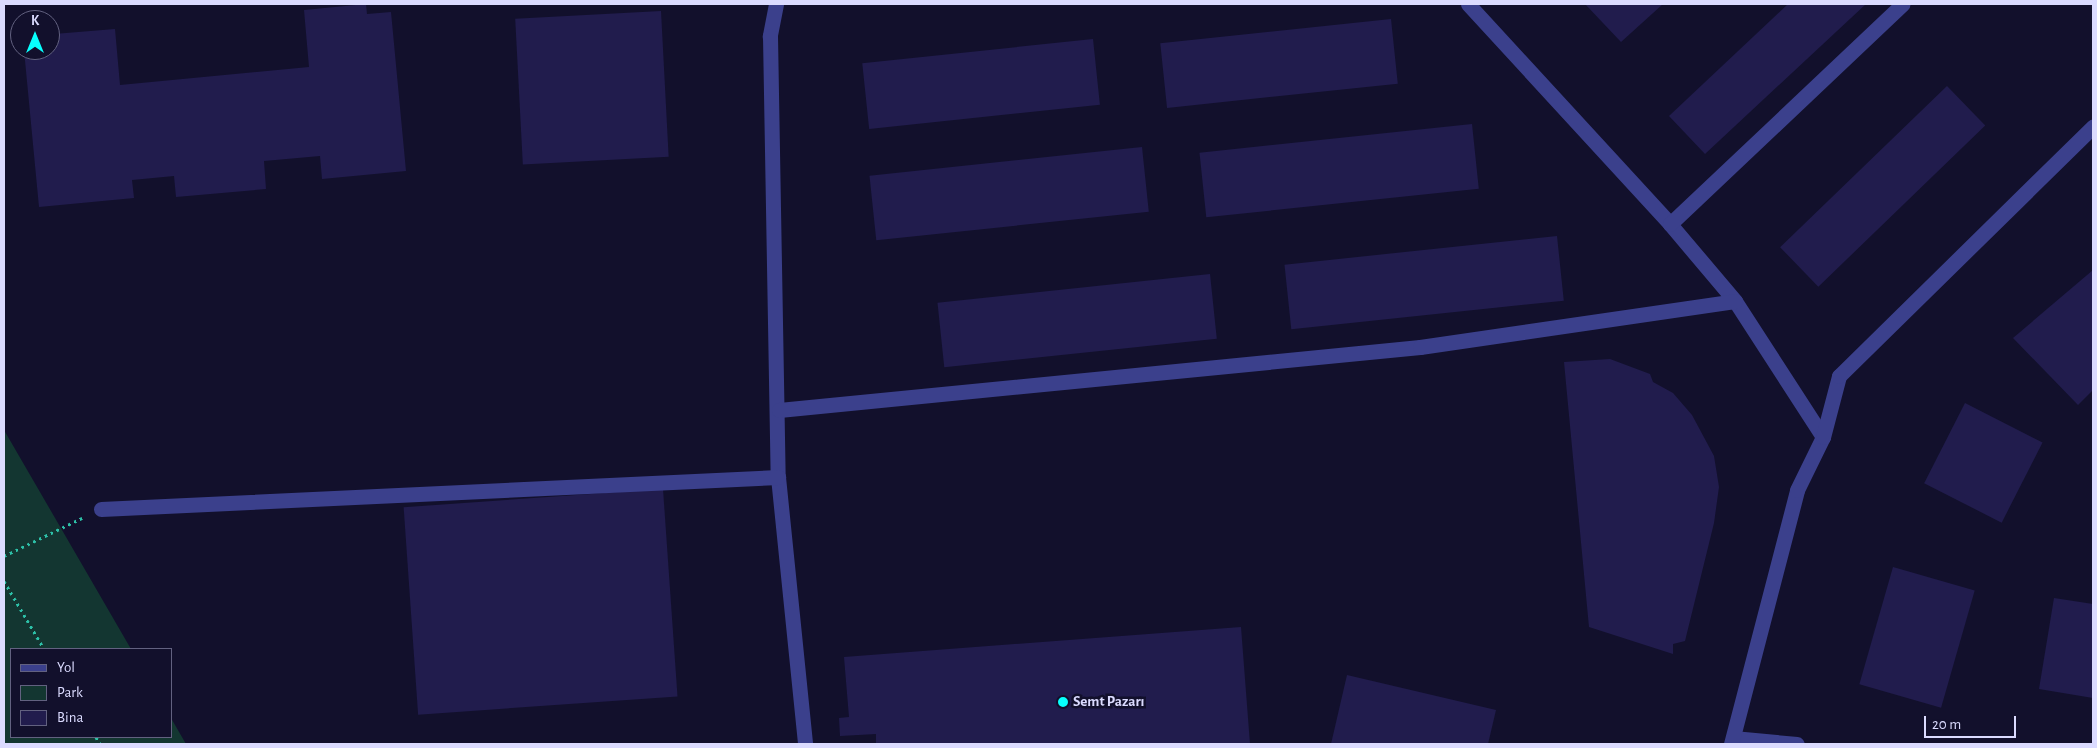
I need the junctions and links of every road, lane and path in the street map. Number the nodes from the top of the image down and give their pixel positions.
1 (776, 4) edge
2 (1903, 4) edge
3 (1474, 6) edge
4 (2093, 126) edge
5 (1670, 224) junction
6 (1735, 301) junction
7 (779, 410) junction
8 (1823, 437) junction
9 (778, 477) junction
10 (101, 509) joint
11 (4, 556) edge
12 (4, 581) edge
13 (43, 648) edge
14 (1732, 741) edge
15 (805, 744) edge
16 (1797, 744) edge

1 - 7 street
2 - 5 street
3 - 5 street
4 - 8 street
5 - 6 street
6 - 7 street
6 - 8 street
7 - 9 street
8 - 14 street
9 - 10 street
9 - 15 street
10 - 11 path
12 - 13 path
14 - 16 street

